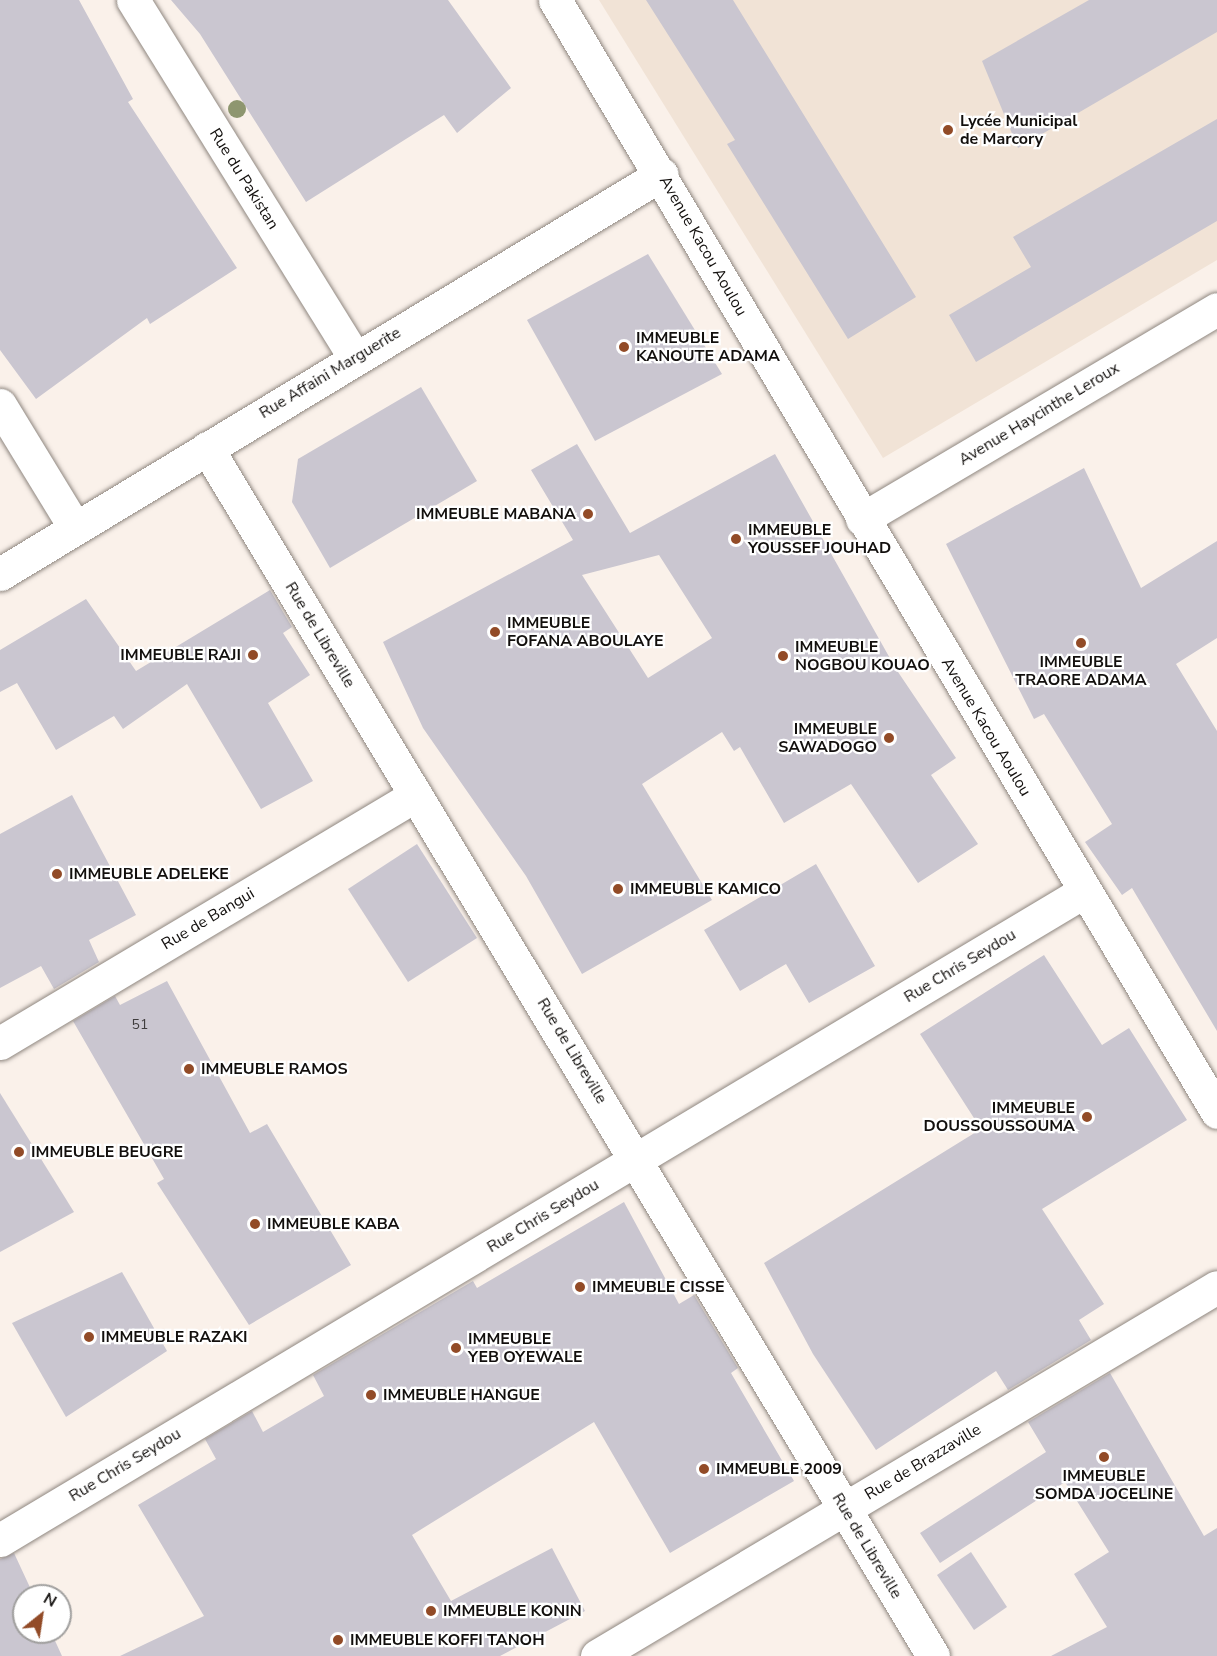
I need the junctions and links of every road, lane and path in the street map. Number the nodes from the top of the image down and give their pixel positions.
1 (132, 0) edge
2 (555, 0) edge
3 (662, 174) junction
4 (1217, 309) edge
5 (355, 358) junction
6 (0, 405) edge
7 (207, 448) junction
8 (862, 519) junction
9 (75, 528) junction
10 (0, 574) edge
11 (416, 795) junction
12 (1085, 891) junction
13 (0, 1043) edge
14 (1217, 1112) edge
15 (637, 1159) junction
16 (1217, 1287) edge
17 (845, 1509) junction
18 (0, 1540) edge
19 (597, 1656) edge
20 (933, 1656) edge

1 - 5 street, Rue du Pakistan
2 - 3 street, Avenue Kacou Aoulou
3 - 5 street, Rue Affaini Marguerite
3 - 8 street, Avenue Kacou Aoulou
4 - 8 street, Avenue Haycinthe Leroux
5 - 7 street, Rue Affaini Marguerite
6 - 9 street
7 - 9 street, Rue Affaini Marguerite
7 - 11 street, Rue de Libreville
8 - 12 street, Avenue Kacou Aoulou
9 - 10 street, Rue Affaini Marguerite
11 - 13 street, Rue de Bangui
11 - 15 street, Rue de Libreville
12 - 14 street, Avenue Kacou Aoulou
12 - 15 street, Rue Chris Seydou
15 - 17 street, Rue de Libreville
15 - 18 street, Rue Chris Seydou
16 - 17 street, Rue de Brazzaville
17 - 19 street, Rue de Brazzaville
17 - 20 street, Rue de Libreville

